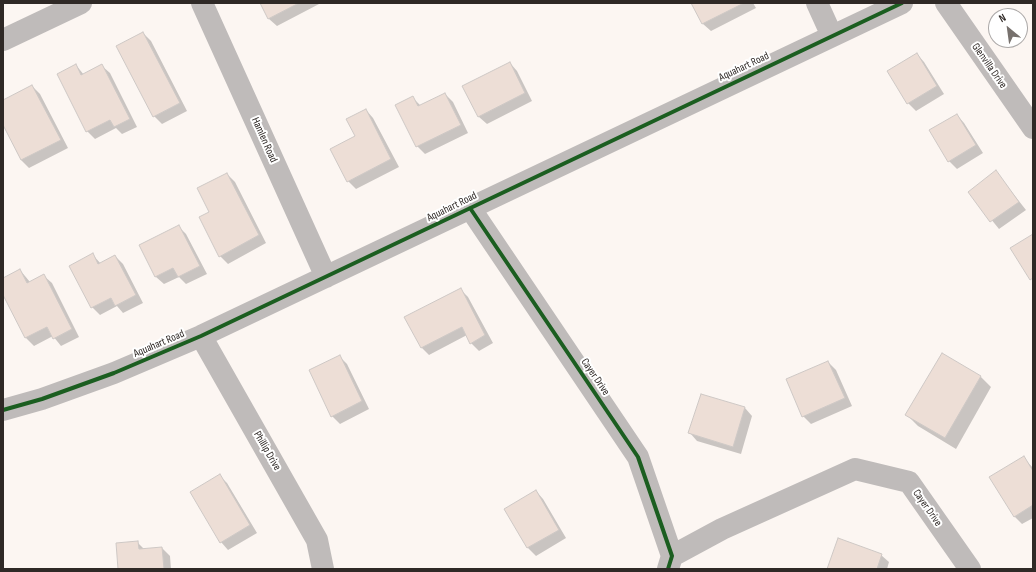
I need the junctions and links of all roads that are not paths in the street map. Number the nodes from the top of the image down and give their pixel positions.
1 (81, 3) edge
2 (202, 3) edge
3 (817, 3) edge
4 (902, 3) edge
5 (946, 3) edge
6 (832, 36) junction
7 (3, 40) edge
8 (1033, 128) edge
9 (470, 208) junction
10 (326, 278) junction
11 (201, 336) junction
12 (3, 410) edge
13 (670, 562) edge
14 (323, 569) edge
15 (970, 569) edge

1 - 7 street
2 - 10 street, Hamlen Road
3 - 6 street
4 - 6 street, Aquahart Road
5 - 8 street, Glenvilla Drive
6 - 9 street, Aquahart Road
9 - 10 street, Aquahart Road
9 - 13 street, Cayer Drive
10 - 11 street, Aquahart Road
11 - 12 street, Aquahart Road
11 - 14 street, Phillip Drive
13 - 15 street, Cayer Drive

